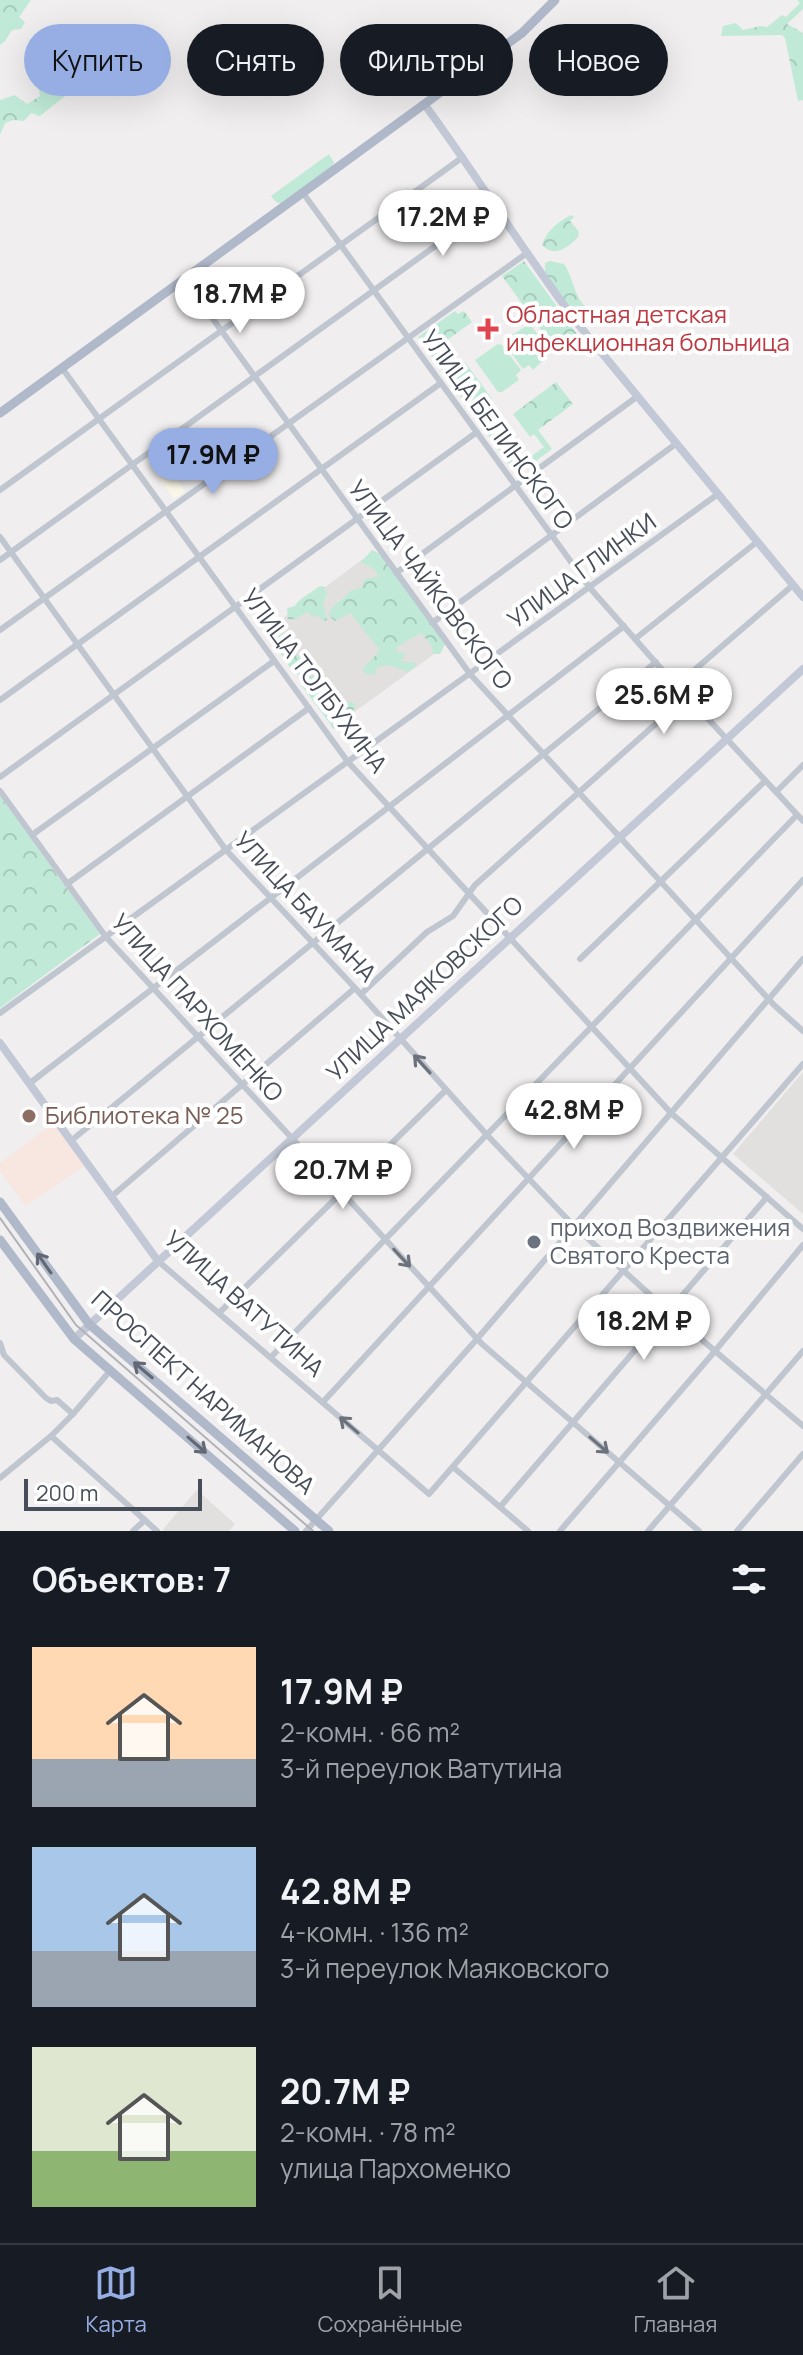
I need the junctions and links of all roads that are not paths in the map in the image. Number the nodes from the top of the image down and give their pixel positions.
1 (555, 0) edge
2 (425, 105) junction
3 (463, 157) junction
4 (303, 193) junction
5 (495, 203) junction
6 (341, 244) junction
7 (527, 253) junction
8 (184, 279) junction
9 (374, 290) junction
10 (221, 330) junction
11 (408, 337) junction
12 (62, 368) junction
13 (254, 376) junction
14 (441, 383) junction
15 (638, 396) junction
16 (0, 413) edge
17 (99, 418) junction
18 (288, 423) junction
19 (477, 432) junction
20 (677, 443) junction
21 (133, 465) junction
22 (321, 469) junction
23 (515, 486) junction
24 (0, 490) edge
25 (718, 494) junction
26 (166, 511) junction
27 (358, 520) junction
28 (550, 534) junction
29 (0, 537) edge
30 (758, 541) junction
31 (11, 552) junction
32 (199, 557) junction
33 (0, 560) edge
34 (396, 573) junction
35 (793, 585) junction
36 (590, 588) junction
37 (803, 597) edge
38 (44, 598) junction
39 (236, 608) junction
40 (432, 623) junction
41 (624, 626) junction
42 (0, 630) edge
43 (635, 639) junction
44 (77, 644) junction
45 (274, 661) junction
46 (656, 662) junction
47 (803, 669) edge
48 (470, 674) junction
49 (677, 685) junction
50 (115, 696) junction
51 (687, 696) junction
52 (0, 700) edge
53 (309, 708) junction
54 (507, 716) junction
55 (727, 739) junction
56 (153, 748) junction
57 (543, 755) junction
58 (348, 762) junction
59 (803, 765) edge
60 (0, 777) edge
61 (765, 781) junction
62 (0, 791) edge
63 (776, 792) junction
64 (577, 793) junction
65 (188, 797) junction
66 (389, 807) junction
67 (800, 818) edge
68 (32, 835) junction
69 (619, 837) junction
70 (428, 849) junction
71 (226, 850) junction
72 (803, 880) edge
73 (660, 881) junction
74 (67, 884) junction
75 (468, 893) junction
76 (270, 897) junction
77 (696, 919) junction
78 (106, 937) junction
79 (510, 938) junction
80 (311, 942) junction
81 (731, 956) junction
82 (580, 959) dead end
83 (803, 959) edge
84 (355, 988) junction
85 (153, 989) junction
86 (361, 994) junction
87 (768, 999) junction
88 (0, 1013) edge
89 (591, 1028) junction
90 (803, 1031) edge
91 (197, 1037) junction
92 (400, 1040) junction
93 (0, 1043) edge
94 (803, 1064) edge
95 (629, 1069) junction
96 (30, 1083) junction
97 (242, 1085) junction
98 (446, 1090) junction
99 (671, 1113) junction
100 (487, 1135) junction
101 (292, 1139) junction
102 (72, 1140) junction
103 (722, 1157) junction
104 (528, 1179) junction
105 (341, 1192) junction
106 (112, 1196) junction
107 (767, 1197) junction
108 (0, 1202) edge
109 (573, 1225) junction
110 (803, 1229) edge
111 (0, 1240) edge
112 (385, 1240) junction
113 (803, 1245) edge
114 (158, 1261) junction
115 (623, 1270) junction
116 (429, 1287) junction
117 (668, 1311) junction
118 (220, 1312) junction
119 (89, 1324) junction
120 (74, 1339) junction
121 (477, 1339) junction
122 (0, 1343) edge
123 (715, 1351) junction
124 (803, 1351) edge
125 (271, 1357) junction
126 (110, 1371) junction
127 (526, 1382) junction
128 (766, 1395) junction
129 (323, 1402) junction
130 (73, 1414) junction
131 (573, 1423) junction
132 (803, 1426) edge
133 (51, 1436) junction
134 (378, 1451) junction
135 (803, 1454) edge
136 (619, 1463) junction
137 (453, 1467) junction
138 (0, 1478) edge
139 (669, 1506) junction
140 (500, 1507) junction
141 (145, 1520) junction
142 (316, 1520) junction
143 (133, 1531) edge
144 (157, 1531) edge
145 (295, 1531) edge
146 (306, 1531) edge
147 (329, 1531) edge
148 (528, 1531) edge
149 (560, 1531) edge
150 (648, 1531) edge
151 (699, 1531) edge
152 (737, 1531) edge

1 - 2 main road
2 - 3 street
2 - 4 main road
3 - 5 street
3 - 6 street
4 - 6 street, УЛИЦА БЕЛИНСКОГО
4 - 8 main road
5 - 7 street
5 - 9 street
6 - 9 street, УЛИЦА БЕЛИНСКОГО
6 - 10 street
7 - 11 street
7 - 15 street
8 - 10 street, УЛИЦА ЧАЙКОВСКОГО
8 - 12 main road
9 - 11 street, УЛИЦА БЕЛИНСКОГО
9 - 13 street
10 - 13 street, УЛИЦА ЧАЙКОВСКОГО
10 - 17 street
11 - 14 street, УЛИЦА БЕЛИНСКОГО
11 - 18 street
12 - 16 main road
12 - 17 street, УЛИЦА ТОЛБУХИНА
13 - 18 street, УЛИЦА ЧАЙКОВСКОГО
13 - 21 street
14 - 19 street, УЛИЦА БЕЛИНСКОГО
14 - 22 street
15 - 20 street
15 - 23 street
17 - 21 street, УЛИЦА ТОЛБУХИНА
17 - 24 street
18 - 22 street, УЛИЦА ЧАЙКОВСКОГО
18 - 26 street
19 - 23 street, УЛИЦА БЕЛИНСКОГО
19 - 27 street
20 - 25 street
20 - 28 street
21 - 26 street, УЛИЦА ТОЛБУХИНА
21 - 31 street
22 - 27 street, УЛИЦА ЧАЙКОВСКОГО
22 - 32 street
23 - 28 street, УЛИЦА БЕЛИНСКОГО
23 - 34 street
25 - 30 street
25 - 36 street, УЛИЦА ГЛИНКИ
26 - 32 street, УЛИЦА ТОЛБУХИНА
26 - 38 street
27 - 34 street, УЛИЦА ЧАЙКОВСКОГО
27 - 39 street
28 - 36 street, УЛИЦА БЕЛИНСКОГО
28 - 40 street
29 - 31 street, УЛИЦА БАУМАНА
30 - 35 street
30 - 43 street
31 - 33 street
31 - 38 street, УЛИЦА БАУМАНА
32 - 39 street, УЛИЦА ТОЛБУХИНА
32 - 44 street
34 - 40 street, УЛИЦА ЧАЙКОВСКОГО
35 - 37 street
35 - 49 street
36 - 41 street, УЛИЦА БЕЛИНСКОГО
36 - 48 street, УЛИЦА ГЛИНКИ
38 - 42 street
38 - 44 street, УЛИЦА БАУМАНА
39 - 45 street, УЛИЦА ТОЛБУХИНА
39 - 50 street
40 - 48 street, УЛИЦА ЧАЙКОВСКОГО
41 - 43 street, УЛИЦА БЕЛИНСКОГО
41 - 54 street
43 - 46 street, УЛИЦА БЕЛИНСКОГО
44 - 50 street, УЛИЦА БАУМАНА
44 - 52 street
45 - 53 street, УЛИЦА ТОЛБУХИНА
45 - 56 street
46 - 49 street, УЛИЦА БЕЛИНСКОГО
46 - 57 street
47 - 55 street, УЛИЦА МАЯКОВСКОГО
48 - 54 street, УЛИЦА ЧАЙКОВСКОГО
48 - 58 street, УЛИЦА ГЛИНКИ
49 - 51 street, УЛИЦА БЕЛИНСКОГО
50 - 56 street, УЛИЦА БАУМАНА
50 - 60 street
51 - 55 street, УЛИЦА БЕЛИНСКОГО
51 - 64 street
53 - 58 street, УЛИЦА ТОЛБУХИНА
53 - 65 street
54 - 57 street, УЛИЦА ЧАЙКОВСКОГО
54 - 66 street
55 - 61 street, УЛИЦА БЕЛИНСКОГО
55 - 69 street, УЛИЦА МАЯКОВСКОГО
56 - 65 street, УЛИЦА БАУМАНА
56 - 68 street
57 - 64 street, УЛИЦА ЧАЙКОВСКОГО
57 - 70 street
58 - 66 street, УЛИЦА ТОЛБУХИНА
58 - 71 street, УЛИЦА ГЛИНКИ
59 - 63 street
61 - 63 street, УЛИЦА БЕЛИНСКОГО
61 - 73 street
62 - 68 street, УЛИЦА ПАРХОМЕНКО
63 - 67 street, УЛИЦА БЕЛИНСКОГО
64 - 69 street, УЛИЦА ЧАЙКОВСКОГО
64 - 75 street
65 - 71 street, УЛИЦА БАУМАНА
65 - 74 street
66 - 70 street, УЛИЦА ТОЛБУХИНА
66 - 76 street
67 - 77 street
68 - 74 street, УЛИЦА ПАРХОМЕНКО
69 - 73 street, УЛИЦА ЧАЙКОВСКОГО
69 - 79 street, УЛИЦА МАЯКОВСКОГО
70 - 75 street, УЛИЦА ТОЛБУХИНА
70 - 80 street
71 - 76 street, УЛИЦА БАУМАНА
71 - 78 street, УЛИЦА ГЛИНКИ
72 - 81 street
73 - 77 street, УЛИЦА ЧАЙКОВСКОГО
73 - 82 street
74 - 78 street, УЛИЦА ПАРХОМЕНКО
75 - 79 street, УЛИЦА ТОЛБУХИНА
75 - 86 street
76 - 80 street, УЛИЦА БАУМАНА
76 - 85 street
77 - 81 street, УЛИЦА ЧАЙКОВСКОГО
77 - 89 street
78 - 85 street, УЛИЦА ПАРХОМЕНКО
78 - 88 street, УЛИЦА ГЛИНКИ
79 - 89 street, УЛИЦА ТОЛБУХИНА
79 - 92 street, УЛИЦА МАЯКОВСКОГО
80 - 84 street, УЛИЦА БАУМАНА
80 - 91 street
81 - 87 street, УЛИЦА ЧАЙКОВСКОГО
81 - 95 street
83 - 87 street
84 - 86 street, УЛИЦА БАУМАНА
84 - 97 street
85 - 91 street, УЛИЦА ПАРХОМЕНКО
85 - 96 street
86 - 92 street, УЛИЦА БАУМАНА
87 - 90 street, УЛИЦА ЧАЙКОВСКОГО
87 - 99 street
89 - 95 street, УЛИЦА ТОЛБУХИНА
89 - 100 street
91 - 97 street, УЛИЦА ПАРХОМЕНКО
91 - 102 street
98 -> 92 street, УЛИЦА БАУМАНА
92 - 101 street, УЛИЦА МАЯКОВСКОГО
93 - 96 street, УЛИЦА ВАТУТИНА
94 - 103 street
95 - 99 street, УЛИЦА ТОЛБУХИНА
95 - 104 street
96 - 102 street, УЛИЦА ВАТУТИНА
97 - 101 street, УЛИЦА ПАРХОМЕНКО
97 - 106 street
98 - 100 street, УЛИЦА БАУМАНА
98 - 105 street
99 - 103 street, УЛИЦА ТОЛБУХИНА
99 - 109 street
100 - 104 street, УЛИЦА БАУМАНА
100 - 112 street
101 - 105 street, УЛИЦА ПАРХОМЕНКО
101 - 114 street, УЛИЦА МАЯКОВСКОГО
102 - 106 street, УЛИЦА ВАТУТИНА
103 - 107 street, УЛИЦА ТОЛБУХИНА
103 - 115 street
104 - 109 street, УЛИЦА БАУМАНА
104 - 116 street
105 - 112 street, УЛИЦА ПАРХОМЕНКО
105 - 118 street
106 - 114 street, УЛИЦА ВАТУТИНА
107 - 110 street, УЛИЦА ТОЛБУХИНА
107 - 117 street
119 -> 108 main road, ПРОСПЕКТ НАРИМАНОВА
109 - 115 street, УЛИЦА БАУМАНА
109 - 121 street
111 - 120 main road, ПРОСПЕКТ НАРИМАНОВА
112 -> 116 street, УЛИЦА ПАРХОМЕНКО
112 - 125 street
113 - 123 street
114 - 118 street, УЛИЦА ВАТУТИНА
114 - 119 street, УЛИЦА МАЯКОВСКОГО
115 - 117 street, УЛИЦА БАУМАНА
115 - 127 street
116 - 121 street, УЛИЦА ПАРХОМЕНКО
116 - 129 street
117 - 123 street, УЛИЦА БАУМАНА
117 - 131 street
118 - 125 street, УЛИЦА ВАТУТИНА
119 - 120 street, УЛИЦА МАЯКОВСКОГО
142 -> 119 main road, ПРОСПЕКТ НАРИМАНОВА
120 - 126 main road, ПРОСПЕКТ НАРИМАНОВА
121 - 127 street, УЛИЦА ПАРХОМЕНКО
121 - 134 street
122 - 130 street
123 - 128 street, УЛИЦА БАУМАНА
123 - 136 street
124 - 128 street
125 - 129 street, УЛИЦА ВАТУТИНА
126 - 130 street
126 -> 145 main road, ПРОСПЕКТ НАРИМАНОВА
127 - 131 street, УЛИЦА ПАРХОМЕНКО
127 - 137 street
128 - 132 street, УЛИЦА БАУМАНА
128 - 139 street
134 -> 129 street, УЛИЦА ВАТУТИНА
130 - 133 street
131 -> 136 street, УЛИЦА ПАРХОМЕНКО
131 - 140 street
133 - 138 street
133 - 141 street
134 - 137 street, УЛИЦА ВАТУТИНА
134 - 142 street
135 - 152 street
136 - 139 street, УЛИЦА ПАРХОМЕНКО
136 - 149 street
137 - 140 street
139 - 150 street
139 - 151 street, УЛИЦА ПАРХОМЕНКО
140 - 148 street
141 - 143 street
141 - 144 street
142 - 146 street
142 - 147 main road, ПРОСПЕКТ НАРИМАНОВА

